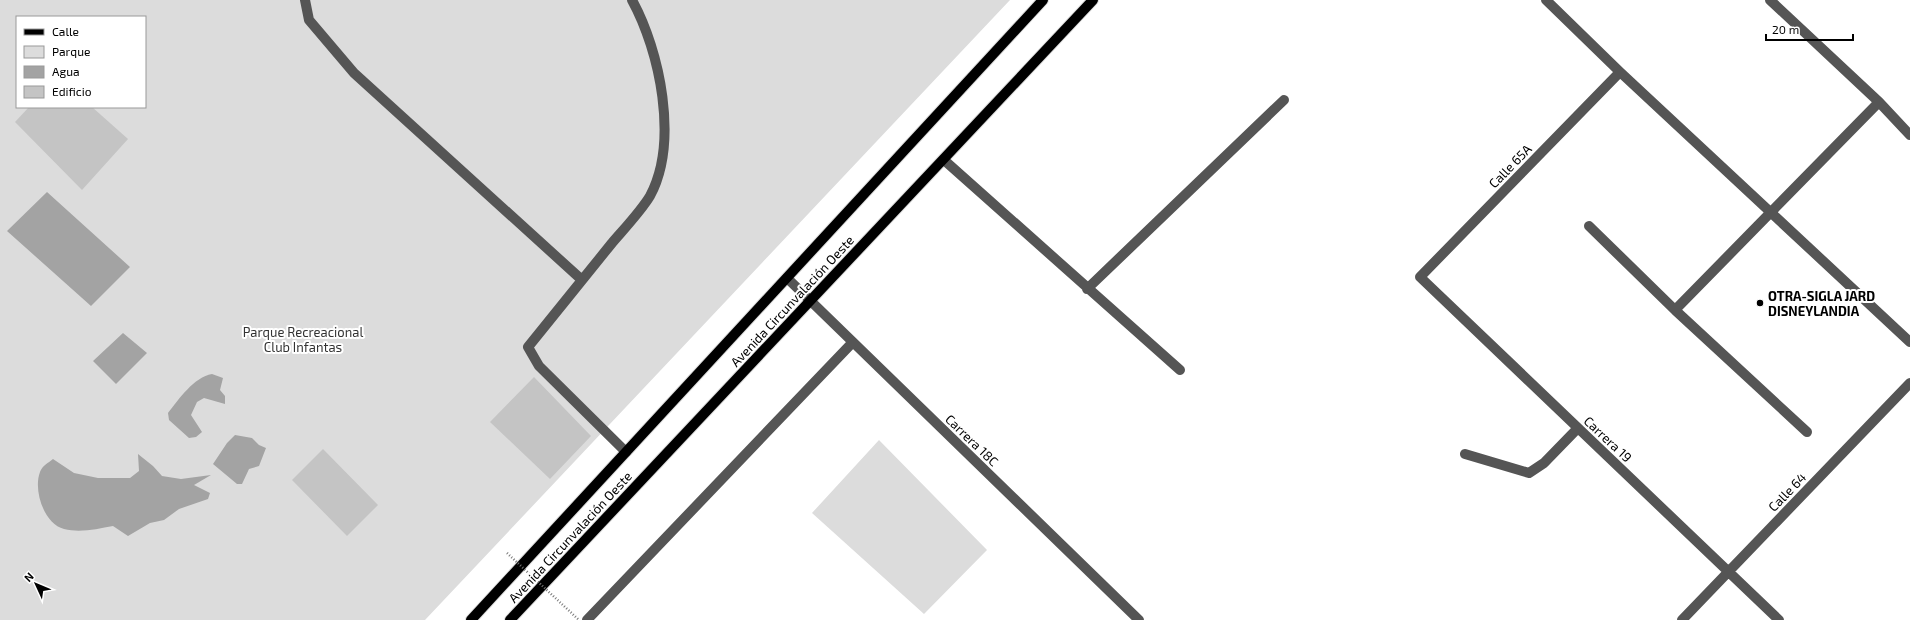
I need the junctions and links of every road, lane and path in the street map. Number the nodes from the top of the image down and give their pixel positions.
1 (305, 0) edge
2 (632, 0) edge
3 (1043, 0) edge
4 (1093, 0) edge
5 (1546, 0) edge
6 (1770, 0) edge
7 (1620, 72) junction
8 (1284, 100) dead end
9 (1879, 102) junction
10 (1910, 135) edge
11 (944, 160) junction
12 (1770, 211) junction
13 (1588, 226) dead end
14 (1420, 277) joint
15 (787, 278) junction
16 (582, 280) junction
17 (1087, 288) junction
18 (810, 301) junction
19 (1675, 310) junction
20 (853, 342) junction
21 (1910, 342) edge
22 (1180, 370) dead end
23 (1910, 383) edge
24 (1578, 428) junction
25 (1807, 432) dead end
26 (626, 452) junction
27 (1465, 454) dead end
28 (507, 553) dead end
29 (1729, 571) junction
30 (471, 620) edge
31 (510, 620) edge
32 (579, 620) edge
33 (587, 620) edge
34 (1139, 620) edge
35 (1682, 620) edge
36 (1779, 620) edge

1 - 16 street
2 - 16 street
3 - 15 main road, Avenida Circunvalación Oeste
4 - 11 main road, Avenida Circunvalación Oeste
5 - 7 street
6 - 9 street
7 - 12 street
7 - 14 street, Calle 65A
8 - 17 street
9 - 10 street
9 - 12 street
11 - 17 street
11 - 18 main road, Avenida Circunvalación Oeste
12 - 19 street
12 - 21 street
13 - 19 street
14 - 24 street, Carrera 19
15 - 18 street, Carrera 18C
15 - 26 main road, Avenida Circunvalación Oeste
16 - 26 street
17 - 22 street
18 - 20 street, Carrera 18C
18 - 31 main road, Avenida Circunvalación Oeste
19 - 25 street
20 - 33 street
20 - 34 street, Carrera 18C
23 - 29 street, Calle 64
24 - 27 street
24 - 29 street, Carrera 19
26 - 30 main road, Avenida Circunvalación Oeste
28 - 32 path, bridge
29 - 35 street, Calle 64
29 - 36 street, Carrera 19

